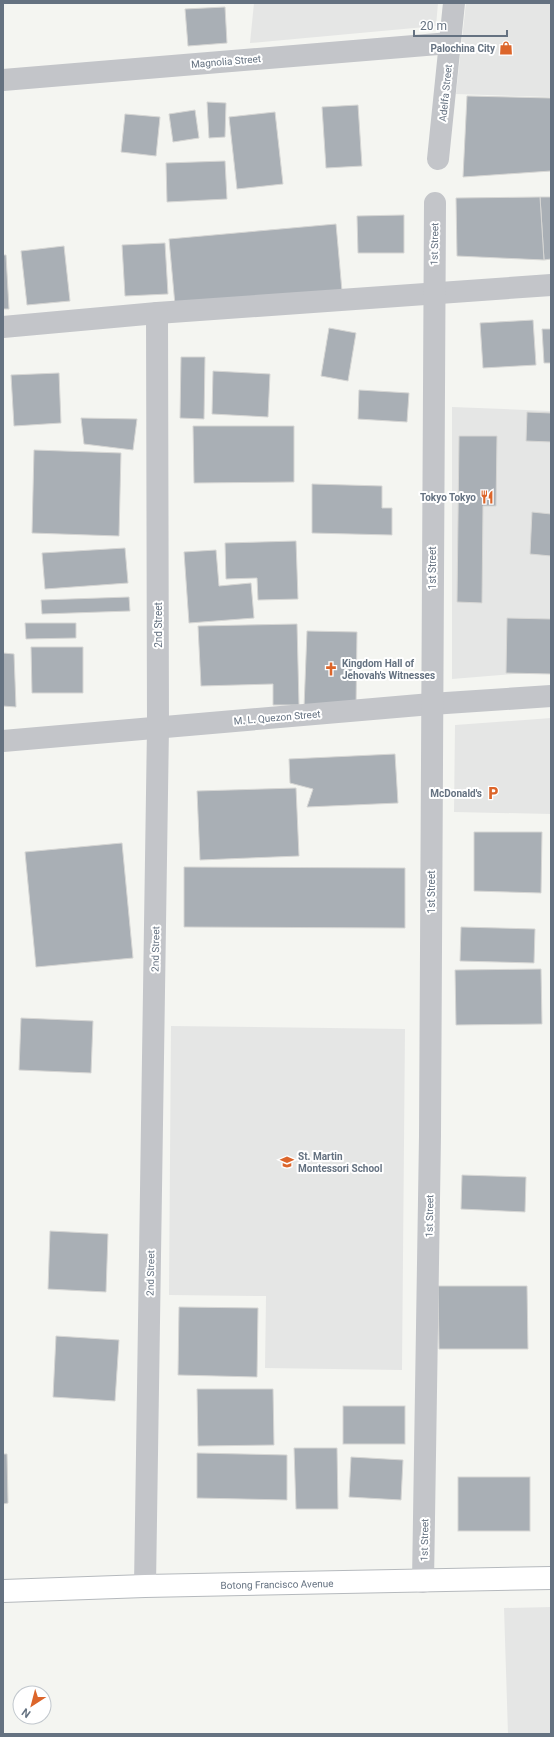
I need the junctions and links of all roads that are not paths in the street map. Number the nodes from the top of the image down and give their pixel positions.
1 (454, 3) edge
2 (450, 43) junction
3 (3, 80) edge
4 (438, 159) dead end
5 (435, 203) dead end
6 (551, 285) edge
7 (434, 292) junction
8 (157, 313) junction
9 (3, 327) edge
10 (551, 696) edge
11 (431, 704) junction
12 (158, 727) junction
13 (3, 741) edge
14 (551, 1578) edge
15 (423, 1582) junction
16 (145, 1586) junction
17 (3, 1591) edge

1 - 2 street, Adelfa Street
2 - 3 street, Magnolia Street
2 - 4 street, Adelfa Street
5 - 7 street, 1st Street
6 - 7 street
7 - 8 street
7 - 11 street, 1st Street
8 - 9 street
8 - 12 street, 2nd Street
10 - 11 street, M. L. Quezon Street
11 - 12 street, M. L. Quezon Street
11 - 15 street, 1st Street
12 - 13 street, M. L. Quezon Street
12 - 16 street, 2nd Street
14 - 15 street, Botong Francisco Avenue
15 - 16 street, Botong Francisco Avenue
16 - 17 street, Botong Francisco Avenue

